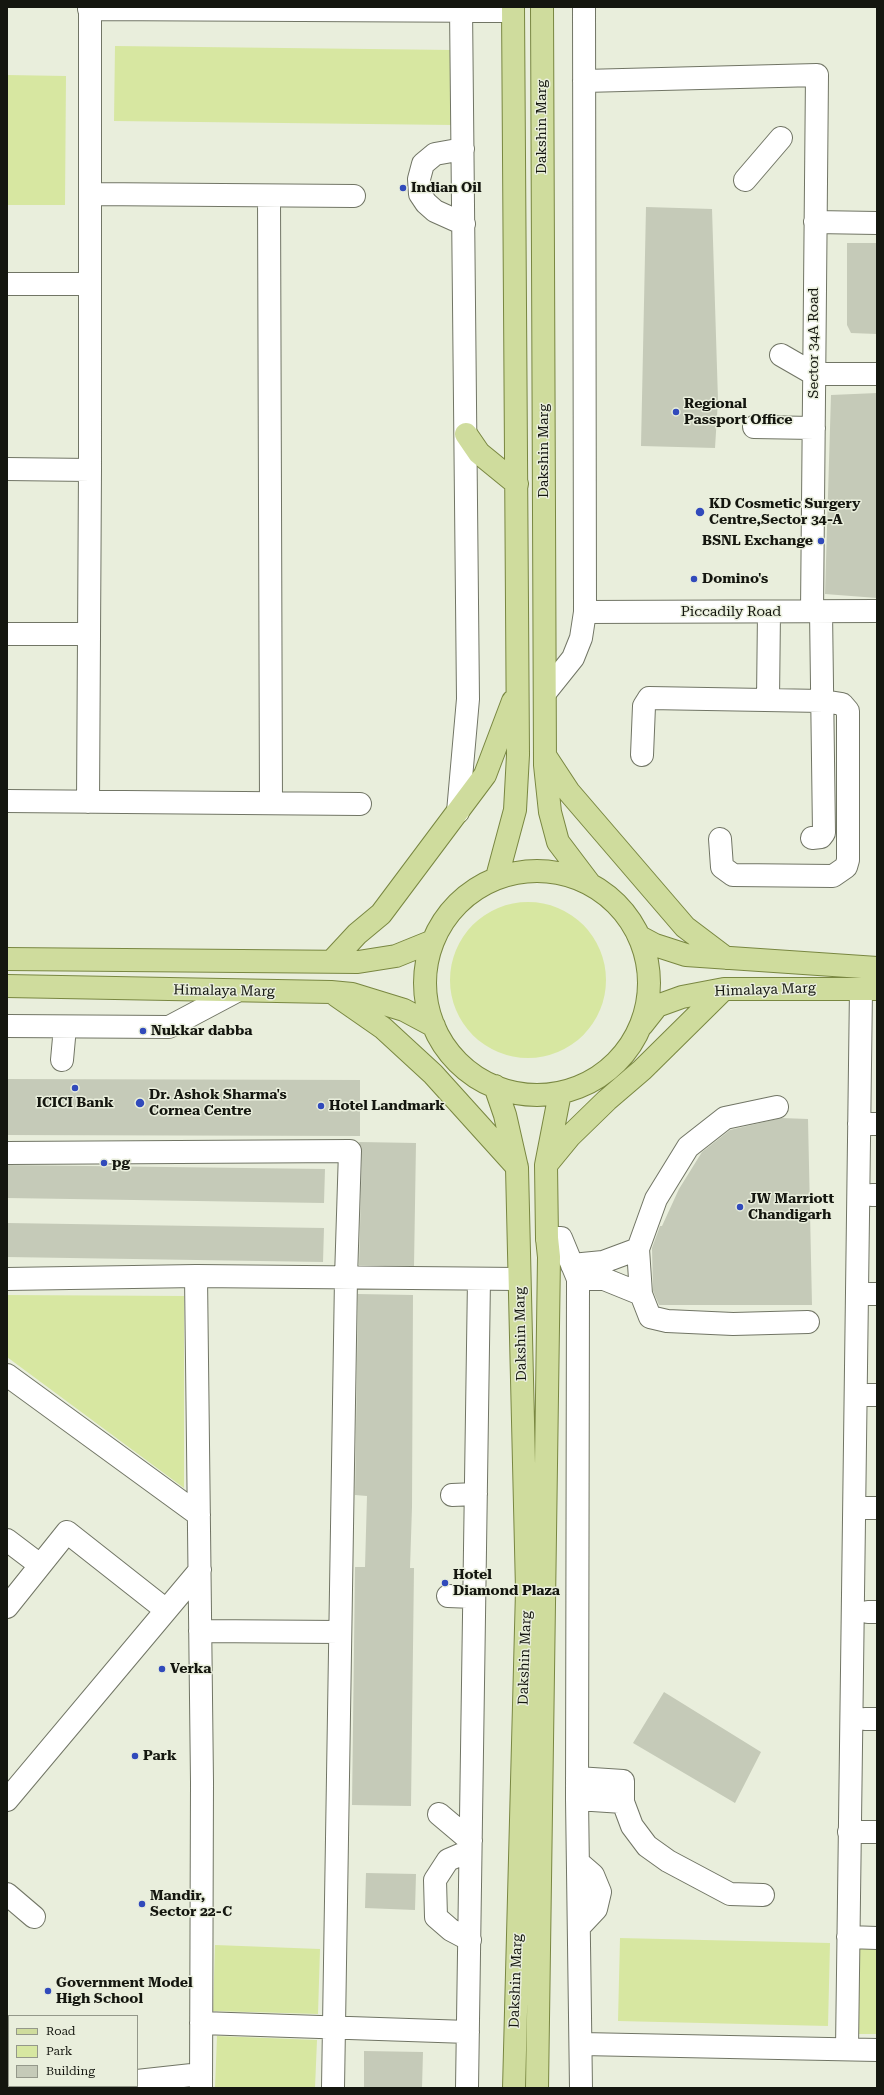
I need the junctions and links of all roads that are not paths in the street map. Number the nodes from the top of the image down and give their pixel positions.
1 (542, 7) edge
2 (584, 7) edge
3 (90, 8) edge
4 (268, 9) edge
5 (462, 9) edge
6 (513, 9) edge
7 (584, 81) junction
8 (781, 138) dead end
9 (463, 149) junction
10 (745, 180) dead end
11 (90, 194) junction
12 (269, 196) junction
13 (354, 196) dead end
14 (816, 222) junction
15 (877, 223) edge
16 (464, 224) junction
17 (7, 284) edge
18 (90, 284) junction
19 (781, 355) dead end
20 (814, 374) junction
21 (877, 374) edge
22 (754, 427) dead end
23 (806, 428) junction
24 (466, 434) junction
25 (7, 469) edge
26 (90, 470) junction
27 (516, 484) junction
28 (816, 611) junction
29 (877, 611) edge
30 (585, 612) junction
31 (769, 612) junction
32 (7, 634) edge
33 (89, 634) junction
34 (518, 690) junction
35 (545, 693) junction
36 (768, 699) junction
37 (822, 700) junction
38 (642, 755) dead end
39 (546, 756) junction
40 (7, 801) edge
41 (88, 802) junction
42 (271, 803) junction
43 (360, 804) dead end
44 (458, 812) junction
45 (812, 838) dead end
46 (720, 839) dead end
47 (497, 877) junction
48 (589, 883) junction
49 (640, 937) junction
50 (432, 942) junction
51 (726, 958) junction
52 (7, 959) edge
53 (332, 961) junction
54 (871, 975) edge
55 (7, 986) edge
56 (724, 989) junction
57 (235, 992) junction
58 (331, 992) junction
59 (868, 1020) edge
60 (7, 1026) edge
61 (434, 1026) junction
62 (641, 1026) junction
63 (65, 1027) junction
64 (62, 1060) dead end
65 (495, 1086) junction
66 (560, 1093) junction
67 (777, 1107) dead end
68 (868, 1124) edge
69 (7, 1153) edge
70 (546, 1165) junction
71 (517, 1168) junction
72 (547, 1238) junction
73 (638, 1249) junction
74 (604, 1270) junction
75 (575, 1272) junction
76 (196, 1276) junction
77 (346, 1278) junction
78 (7, 1279) edge
79 (479, 1279) junction
80 (520, 1279) junction
81 (641, 1294) junction
82 (808, 1322) dead end
83 (7, 1375) edge
84 (476, 1494) junction
85 (452, 1495) dead end
86 (199, 1515) junction
87 (7, 1540) edge
88 (40, 1565) junction
89 (200, 1570) junction
90 (448, 1596) dead end
91 (474, 1597) junction
92 (7, 1607) edge
93 (166, 1610) junction
94 (200, 1631) junction
95 (340, 1632) junction
96 (577, 1788) junction
97 (7, 1800) edge
98 (439, 1814) dead end
99 (849, 1832) junction
100 (877, 1832) edge
101 (470, 1846) junction
102 (7, 1894) edge
103 (763, 1895) dead end
104 (34, 1917) dead end
105 (848, 1937) junction
106 (877, 1938) edge
107 (470, 1940) junction
108 (201, 2023) junction
109 (334, 2028) junction
110 (468, 2032) junction
111 (582, 2044) junction
112 (847, 2049) junction
113 (877, 2050) edge
114 (138, 2081) edge
115 (201, 2081) edge
116 (333, 2088) edge
117 (467, 2088) edge
118 (514, 2088) edge
119 (537, 2088) edge
120 (581, 2088) edge

1 - 35 main road, Dakshin Marg
2 - 7 street
3 - 4 street
3 - 11 street
4 - 5 street
5 - 6 street
5 - 9 street
6 - 27 main road, Dakshin Marg
7 - 14 street, Sector 34A Road
7 - 30 street
8 - 10 street
9 - 16 street
9 - 16 street
11 - 12 street
11 - 18 street
12 - 13 street
12 - 42 street
14 - 15 street
14 - 20 street, Sector 34A Road
16 - 24 street
17 - 18 street
18 - 26 street
19 - 20 street
20 - 21 street
20 - 23 street, Sector 34A Road
22 - 23 street
23 - 28 street, Sector 34A Road
24 - 27 main road
24 - 44 street
25 - 26 street
26 - 33 street
27 - 34 main road, Dakshin Marg
28 - 29 street, Piccadily Road
28 - 31 street, Piccadily Road
28 - 37 street, Sector 34A Road
30 - 31 street, Piccadily Road
30 - 35 street
31 - 36 street
32 - 33 street
33 - 41 street
34 - 44 main road
34 - 47 main road, Dakshin Marg
35 - 39 main road, Dakshin Marg
36 - 37 street
36 - 38 street
37 - 45 street, Sector 34A Road
37 - 46 street
39 - 48 main road, Dakshin Marg
39 - 51 main road
40 - 41 street
41 - 42 street
42 - 43 street
44 - 53 main road
47 - 48 main road
47 - 50 main road
48 - 49 main road
49 - 51 main road, Himalaya Marg
49 - 62 main road
50 - 53 main road
50 - 61 main road
51 - 54 main road, Himalaya Marg
52 - 53 main road
54 - 56 main road, Himalaya Marg
54 - 59 street
55 - 57 main road, Himalaya Marg
56 - 62 main road, Himalaya Marg
56 - 70 main road
57 - 58 main road, Himalaya Marg
57 - 63 street
58 - 61 main road, Himalaya Marg
58 - 71 main road
59 - 68 street
60 - 63 street
61 - 65 main road
62 - 66 main road
63 - 64 street
65 - 66 main road
65 - 71 main road, Dakshin Marg
66 - 70 main road, Dakshin Marg
67 - 73 street
68 - 99 street
69 - 77 street
70 - 72 main road, Dakshin Marg
71 - 80 main road, Dakshin Marg
72 - 75 street
72 - 119 main road, Dakshin Marg
73 - 74 street
73 - 81 street
74 - 75 street
74 - 81 street
75 - 96 street
76 - 77 street
76 - 78 street
76 - 86 street
77 - 79 street
77 - 95 street
79 - 80 street
79 - 84 street
80 - 118 main road, Dakshin Marg
81 - 82 street
83 - 86 street
84 - 85 street
84 - 91 street
86 - 89 street
87 - 88 street
88 - 92 street
88 - 93 street
89 - 93 street
89 - 94 street
90 - 91 street
91 - 101 street
93 - 97 street
94 - 95 street
94 - 108 street
95 - 109 street
96 - 103 street
96 - 111 street
98 - 101 street
99 - 100 street
99 - 105 street
101 - 107 street
101 - 107 street
102 - 104 street
105 - 106 street
105 - 112 street
107 - 110 street
108 - 109 street
108 - 115 street
109 - 110 street
109 - 116 street
110 - 117 street
111 - 112 street
111 - 120 street
112 - 113 street
114 - 115 street

